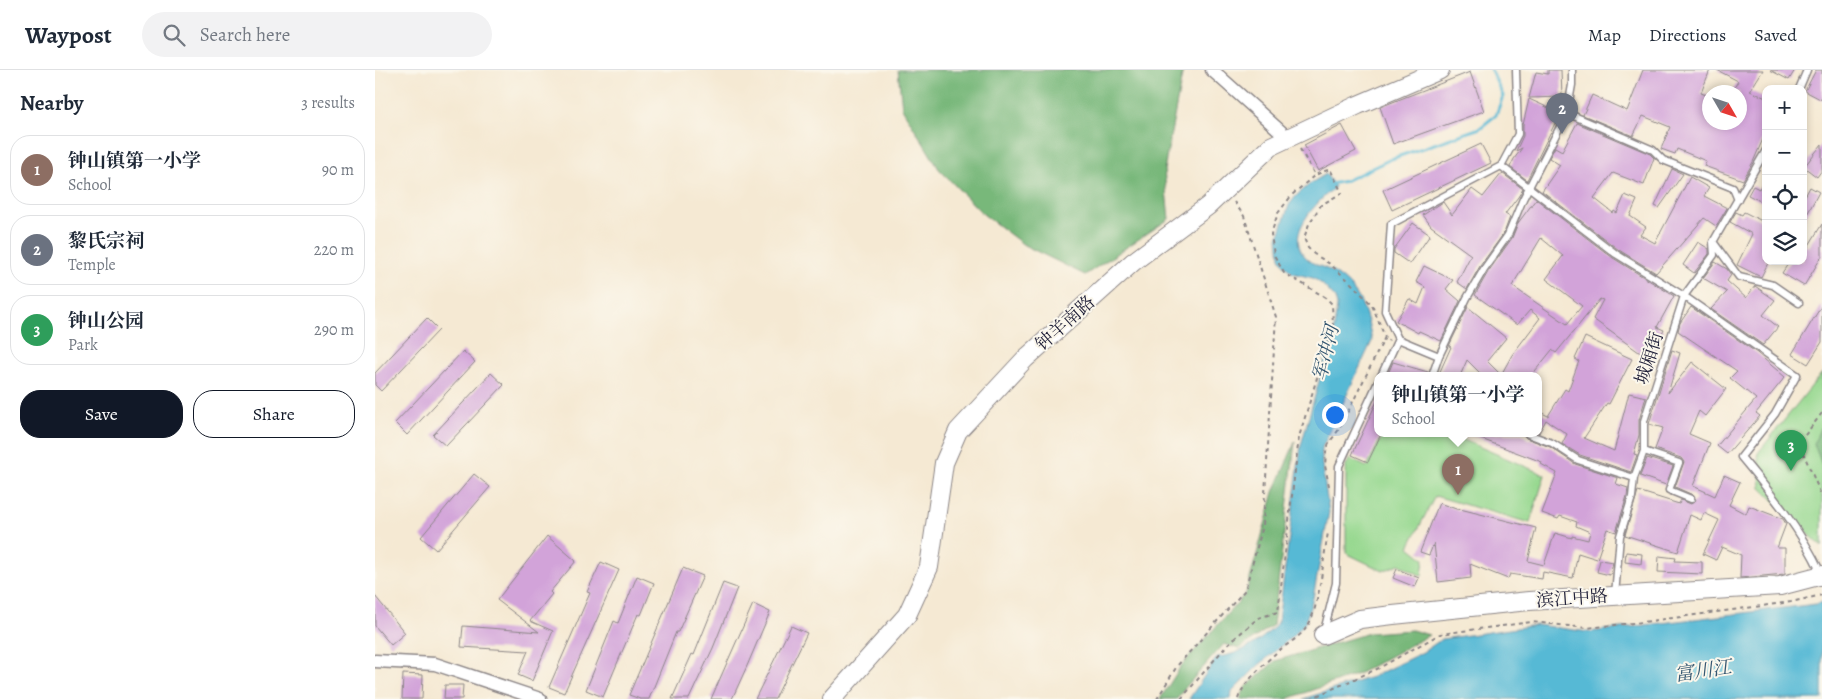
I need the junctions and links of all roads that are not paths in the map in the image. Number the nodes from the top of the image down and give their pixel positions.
1 (1212, 70) edge
2 (1440, 70) edge
3 (1516, 70) edge
4 (1573, 70) edge
5 (1807, 70) edge
6 (1801, 85) edge
7 (1567, 113) junction
8 (1291, 137) junction
9 (1762, 157) edge
10 (1501, 166) junction
11 (1528, 189) junction
12 (1738, 200) junction
13 (1713, 242) junction
14 (1684, 296) junction
15 (1799, 303) dead end
16 (1398, 339) junction
17 (1439, 356) junction
18 (1383, 372) edge
19 (1433, 372) edge
20 (1374, 391) edge
21 (1536, 437) edge
22 (1644, 451) junction
23 (1634, 478) junction
24 (1691, 499) dead end
25 (1822, 575) edge
26 (1615, 595) junction
27 (1323, 634) joint
28 (375, 660) edge
29 (540, 699) edge
30 (832, 699) edge

1 - 8 street
2 - 8 main road, 钟羊南路
3 - 10 lane
4 - 7 lane
5 - 6 lane
7 - 11 lane
7 - 12 lane
8 - 30 main road, 钟羊南路
9 - 12 lane, 城厢街
10 - 11 lane
10 - 16 lane
11 - 14 lane
11 - 17 lane
12 - 13 lane, 城厢街
13 - 14 lane, 城厢街
13 - 15 lane
14 - 22 lane, 城厢街
14 - 25 lane
16 - 17 lane
16 - 18 lane
17 - 19 lane
20 - 27 lane
21 - 23 lane
22 - 23 lane, 城厢街
22 - 24 lane
23 - 26 lane, 城厢街
25 - 26 main road, 滨江中路
26 - 27 main road, 滨江中路
28 - 29 street

